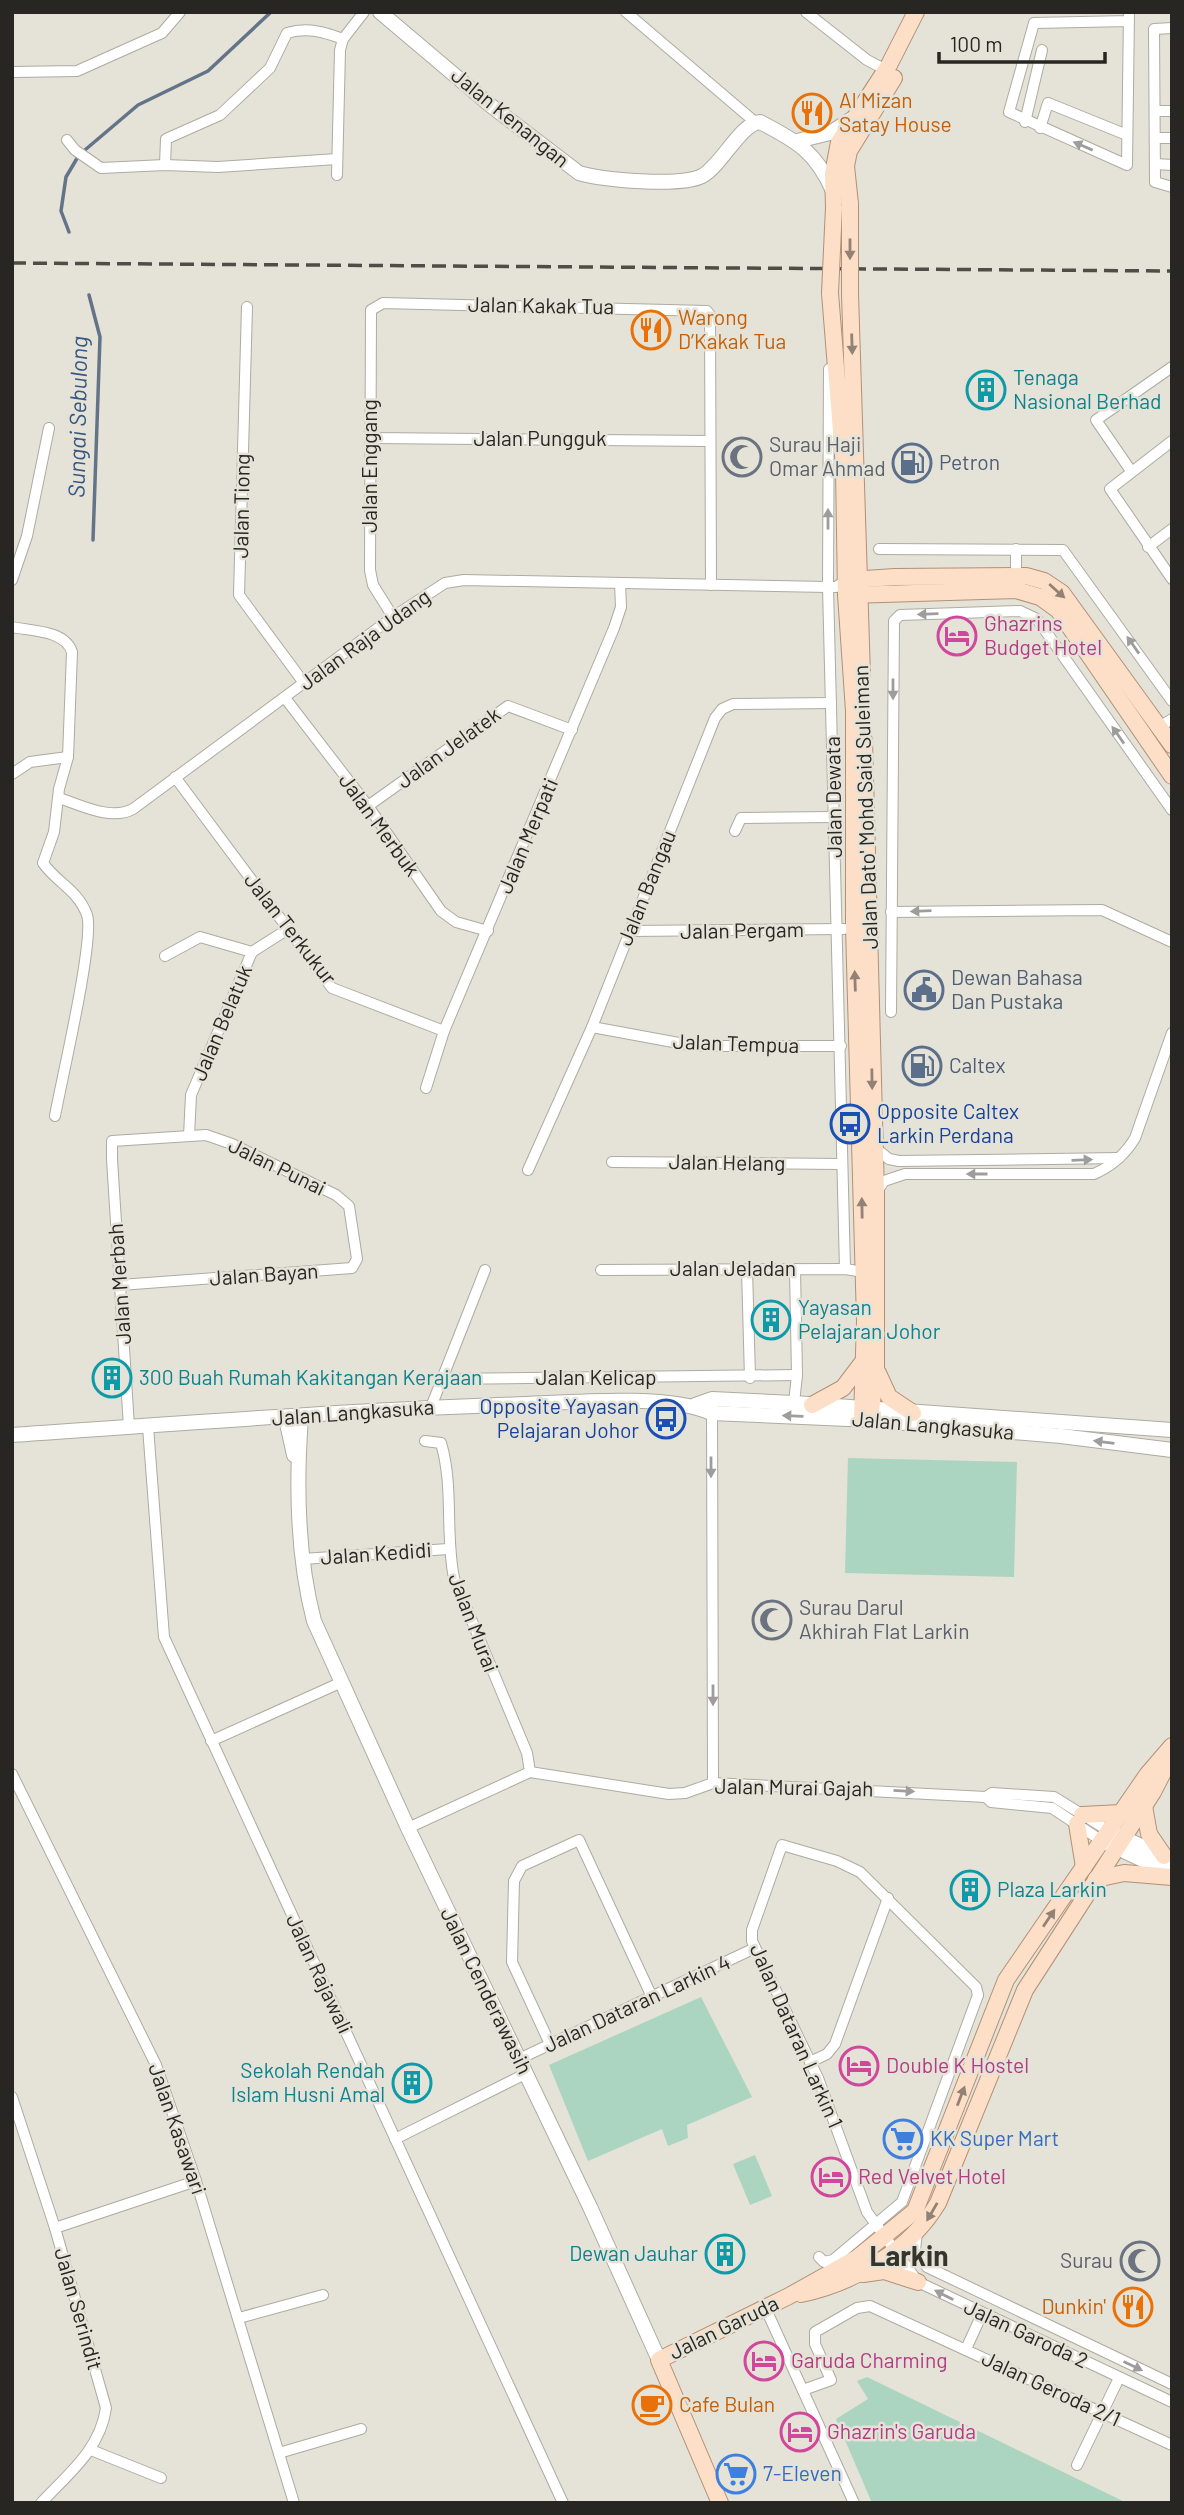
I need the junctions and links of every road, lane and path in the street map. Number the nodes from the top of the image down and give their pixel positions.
1 (180, 12) edge
2 (364, 12) edge
3 (380, 12) edge
4 (626, 12) edge
5 (806, 12) edge
6 (916, 12) edge
7 (925, 12) edge
8 (1129, 17) edge
9 (1172, 28) edge
10 (343, 39) junction
11 (1042, 50) dead end
12 (886, 69) junction
13 (12, 72) edge
14 (1155, 111) junction
15 (1172, 111) edge
16 (854, 117) junction
17 (755, 122) junction
18 (1025, 122) junction
19 (1040, 128) junction
20 (1127, 135) junction
21 (1155, 138) junction
22 (1172, 138) edge
23 (67, 140) dead end
24 (797, 141) junction
25 (338, 159) junction
26 (165, 164) junction
27 (1155, 164) junction
28 (1172, 165) edge
29 (337, 175) dead end
30 (1172, 187) edge
31 (839, 201) junction
32 (247, 307) dead end
33 (371, 310) joint
34 (1172, 367) edge
35 (49, 428) dead end
36 (370, 438) junction
37 (709, 441) junction
38 (1172, 441) edge
39 (1130, 471) junction
40 (1172, 529) edge
41 (1148, 547) junction
42 (879, 549) dead end
43 (1016, 549) junction
44 (1172, 579) edge
45 (12, 580) edge
46 (620, 583) junction
47 (1013, 583) junction
48 (711, 585) junction
49 (846, 587) junction
50 (1012, 611) junction
51 (393, 617) junction
52 (12, 627) edge
53 (303, 683) junction
54 (285, 698) junction
55 (1172, 701) edge
56 (831, 703) junction
57 (1166, 723) edge
58 (572, 730) junction
59 (1149, 743) junction
60 (1172, 745) edge
61 (1132, 755) junction
62 (68, 757) junction
63 (12, 774) edge
64 (1172, 776) edge
65 (174, 777) junction
66 (59, 798) junction
67 (368, 806) junction
68 (1172, 810) edge
69 (833, 817) junction
70 (735, 831) dead end
71 (891, 912) junction
72 (288, 929) junction
73 (846, 929) junction
74 (488, 931) junction
75 (630, 931) junction
76 (1172, 942) edge
77 (252, 952) junction
78 (164, 956) dead end
79 (891, 1012) dead end
80 (592, 1027) junction
81 (444, 1031) junction
82 (1172, 1033) edge
83 (865, 1042) junction
84 (841, 1046) junction
85 (426, 1088) dead end
86 (55, 1116) dead end
87 (189, 1136) junction
88 (112, 1141) joint
89 (873, 1147) junction
90 (1119, 1158) junction
91 (612, 1162) dead end
92 (841, 1164) junction
93 (528, 1170) dead end
94 (876, 1193) junction
95 (351, 1212) joint
96 (747, 1269) junction
97 (795, 1269) junction
98 (845, 1269) junction
99 (485, 1270) dead end
100 (601, 1270) dead end
101 (864, 1272) junction
102 (120, 1285) junction
103 (864, 1353) junction
104 (876, 1368) junction
105 (797, 1375) junction
106 (750, 1378) junction
107 (442, 1379) junction
108 (794, 1404) junction
109 (812, 1405) junction
110 (712, 1406) junction
111 (431, 1407) junction
112 (913, 1413) junction
113 (866, 1414) junction
114 (301, 1418) junction
115 (286, 1419) junction
116 (129, 1427) junction
117 (148, 1427) junction
118 (1172, 1430) edge
119 (12, 1436) edge
120 (425, 1441) dead end
121 (1172, 1450) edge
122 (297, 1467) junction
123 (448, 1549) junction
124 (303, 1559) junction
125 (342, 1682) junction
126 (211, 1741) junction
127 (1172, 1746) edge
128 (1172, 1755) edge
129 (530, 1772) junction
130 (12, 1774) edge
131 (713, 1783) junction
132 (1144, 1806) junction
133 (1121, 1813) junction
134 (1079, 1819) junction
135 (408, 1828) junction
136 (1113, 1839) junction
137 (1168, 1858) edge
138 (1090, 1873) junction
139 (1172, 1876) edge
140 (888, 1898) junction
141 (755, 1948) junction
142 (978, 1995) junction
143 (652, 1997) junction
144 (997, 2005) junction
145 (550, 2044) junction
146 (519, 2059) junction
147 (810, 2062) junction
148 (525, 2074) junction
149 (12, 2097) edge
150 (25, 2138) junction
151 (395, 2139) junction
152 (12, 2142) edge
153 (195, 2181) junction
154 (55, 2228) junction
155 (917, 2232) junction
156 (883, 2238) junction
157 (819, 2257) dead end
158 (858, 2275) junction
159 (918, 2282) junction
160 (323, 2295) dead end
161 (789, 2296) junction
162 (765, 2307) junction
163 (982, 2314) junction
164 (239, 2318) junction
165 (966, 2349) junction
166 (659, 2360) junction
167 (1119, 2378) junction
168 (1172, 2384) edge
169 (803, 2390) junction
170 (1172, 2403) edge
171 (1102, 2414) junction
172 (361, 2429) dead end
173 (1172, 2445) edge
174 (91, 2450) junction
175 (279, 2453) junction
176 (1077, 2465) dead end
177 (161, 2478) dead end
178 (41, 2503) edge
179 (294, 2503) edge
180 (563, 2503) edge
181 (720, 2503) edge
182 (854, 2503) edge

1 - 13 street
2 - 10 street
3 - 17 street, Jalan Kenangan
4 - 17 street
5 - 12 street
6 - 12 main road
7 - 31 main road
8 - 18 street
8 - 20 street
9 - 14 street
10 - 25 street
10 - 26 street
11 - 18 street
12 - 16 main road
14 - 15 street
14 - 21 street
16 - 24 street
16 - 31 main road
17 - 24 street
18 - 19 street
19 - 20 street
20 -> 19 street
21 - 22 street
21 - 27 street
23 - 26 street
24 - 31 street
25 - 26 street
25 - 29 street
27 - 28 street
27 - 30 street
31 -> 49 main road, Jalan Dato' Mohd Said Suleiman, bridge
49 -> 31 main road, Jalan Dato' Mohd Said Suleiman, bridge
32 - 53 street, Jalan Tiong
33 - 36 street, Jalan Enggang
33 - 37 street, Jalan Kakak Tua
34 - 39 street
35 - 45 street
36 - 37 street, Jalan Pungguk
36 - 51 street, Jalan Enggang
37 - 48 street
38 - 39 street
39 - 41 street
40 - 41 street
41 - 44 street
42 - 43 street
43 - 47 street
55 -> 43 street
46 - 48 street, Jalan Raja Udang
46 - 51 street, Jalan Raja Udang
46 - 58 street, Jalan Merpati
47 - 49 main road
47 - 50 street
47 -> 57 main road
47 - 59 main road
48 - 49 street, Jalan Raja Udang
49 - 56 street, Jalan Dewata
49 - 73 main road, Jalan Dato' Mohd Said Suleiman
49 - 83 main road, Jalan Dato' Mohd Said Suleiman
61 -> 50 street
50 -> 71 street
51 - 53 street, Jalan Raja Udang
52 - 62 street
53 - 54 street, Jalan Raja Udang
54 - 65 street, Jalan Raja Udang
54 - 67 street, Jalan Merbuk
56 - 69 street, Jalan Dewata
56 - 75 street, Jalan Bangau
57 - 60 main road
58 - 67 street, Jalan Jelatek
58 - 74 street, Jalan Merpati
59 - 61 street
59 - 64 main road
61 - 68 street
62 - 63 street
62 - 66 street
65 - 66 street, Jalan Raja Udang
65 - 72 street, Jalan Terkukur
66 - 86 street
67 - 74 street, Jalan Merbuk
69 - 70 street
69 - 73 street, Jalan Dewata
76 -> 71 street
71 - 79 street
72 - 77 street, Jalan Belatuk
72 - 81 street, Jalan Terkukur
73 - 75 street, Jalan Pergam
83 -> 73 main road, Jalan Dato' Mohd Said Suleiman
73 - 84 street, Jalan Dewata
74 - 81 street, Jalan Merpati
75 - 80 street, Jalan Bangau
77 - 78 street
77 - 87 street, Jalan Belatuk
80 - 84 street, Jalan Tempua
80 - 93 street, Jalan Bangau
81 - 85 street, Jalan Merpati
82 - 90 street
83 -> 89 main road, Jalan Dato' Mohd Said Suleiman
101 -> 83 main road, Jalan Dato' Mohd Said Suleiman
84 - 92 street, Jalan Dewata
87 - 88 street, Jalan Punai
87 - 95 street, Jalan Punai
88 - 102 street, Jalan Merbah
89 -> 90 street
89 - 94 main road, Jalan Dato' Mohd Said Suleiman
90 -> 94 street
91 - 92 street, Jalan Helang
92 - 98 street, Jalan Dewata
94 - 104 main road, Jalan Dato' Mohd Said Suleiman
95 - 102 street, Jalan Bayan
96 - 97 street, Jalan Jeladan
96 - 100 street, Jalan Jeladan
96 - 106 street
97 - 98 street, Jalan Jeladan
97 - 105 street
98 - 101 street, Jalan Jeladan
99 - 107 street
101 - 103 main road, Jalan Dato' Mohd Said Suleiman
102 - 116 street, Jalan Merbah
103 - 109 main road
103 - 113 main road, Jalan Dato' Mohd Said Suleiman
104 - 112 main road
104 - 113 main road, Jalan Dato' Mohd Said Suleiman
105 - 106 street, Jalan Kelicap
105 - 108 street
106 - 107 street, Jalan Kelicap
107 - 111 street
108 - 109 street, Jalan Langkasuka
108 - 110 street, Jalan Langkasuka
109 - 113 street, Jalan Langkasuka
110 - 111 street, Jalan Langkasuka
113 -> 110 street, Jalan Langkasuka
110 -> 131 street
111 - 114 street, Jalan Langkasuka
112 - 113 street, Jalan Langkasuka
112 - 118 street, Jalan Langkasuka
121 -> 113 street, Jalan Langkasuka
114 - 115 street, Jalan Langkasuka
114 - 122 street, Jalan Cenderawasih
115 - 117 street, Jalan Langkasuka
115 - 122 street, Jalan Cenderawasih
116 - 117 street, Jalan Langkasuka
116 - 119 street, Jalan Langkasuka
117 - 126 street, Jalan Rajawali
120 - 123 street, Jalan Murai
122 - 124 street, Jalan Cenderawasih
123 - 124 street, Jalan Kedidi
123 - 129 street, Jalan Murai
124 - 125 street, Jalan Cenderawasih
125 - 126 street
125 - 135 street, Jalan Cenderawasih
126 - 151 street, Jalan Rajawali
127 - 133 main road, Jalan Garuda
128 - 132 main road, Jalan Garuda
129 - 131 street, Jalan Murai Gajah
129 - 135 street
130 - 153 street, Jalan Kasawari
131 -> 134 street, Jalan Murai Gajah
132 - 136 main road, Jalan Garuda
132 - 137 main road
133 - 134 main road
133 - 136 main road, Jalan Garuda
134 - 136 street, Jalan Murai Gajah
134 - 138 main road
135 - 146 street, Jalan Cenderawasih
136 - 137 street
136 - 138 main road, Jalan Garuda
136 - 139 street
138 - 139 main road
144 -> 138 main road, Jalan Garuda
138 -> 155 main road, Jalan Garuda
140 - 141 street, Jalan Dataran Larkin 1
140 - 142 street
140 - 147 street
141 - 143 street, Jalan Dataran Larkin 4
141 - 147 street, Jalan Dataran Larkin 1
142 - 144 street
142 - 156 street
143 - 145 street, Jalan Dataran Larkin 4
143 - 145 street
156 -> 144 main road, Jalan Garuda
145 - 146 street, Jalan Dataran Larkin 4
146 - 148 street, Jalan Cenderawasih
147 - 156 street, Jalan Dataran Larkin 1
148 - 151 street
148 - 166 street, Jalan Cenderawasih
149 - 150 street, Jalan Serindit
150 - 152 street
150 - 154 street, Jalan Serindit
151 - 180 street, Jalan Rajawali
153 - 154 street
153 - 164 street, Jalan Kasawari
154 - 174 street, Jalan Serindit
155 - 156 main road, Jalan Garuda
155 -> 168 street, Jalan Garoda 2
156 - 157 street
156 - 158 main road, Jalan Garuda
156 - 159 street, Jalan Garoda 2
156 - 161 main road, Jalan Garuda
158 - 159 main road
158 - 161 main road, Jalan Garuda
163 -> 159 street, Jalan Garoda 2
160 - 164 street
161 - 162 main road, Jalan Garuda
162 - 166 main road, Jalan Garuda
162 - 169 street
163 - 165 street
163 - 167 street, Jalan Garoda 2
164 - 175 street, Jalan Kasawari
165 - 169 street, Jalan Geroda 2/1
165 - 171 street, Jalan Geroda 2/1
166 - 181 main road, Jalan Cenderawasih
167 - 170 street, Jalan Garoda 2
167 - 171 street
169 - 182 street
171 - 173 street, Jalan Geroda 2/1
171 - 176 street
172 - 175 street
174 - 177 street
174 - 178 street, Jalan Serindit
175 - 179 street, Jalan Kasawari

